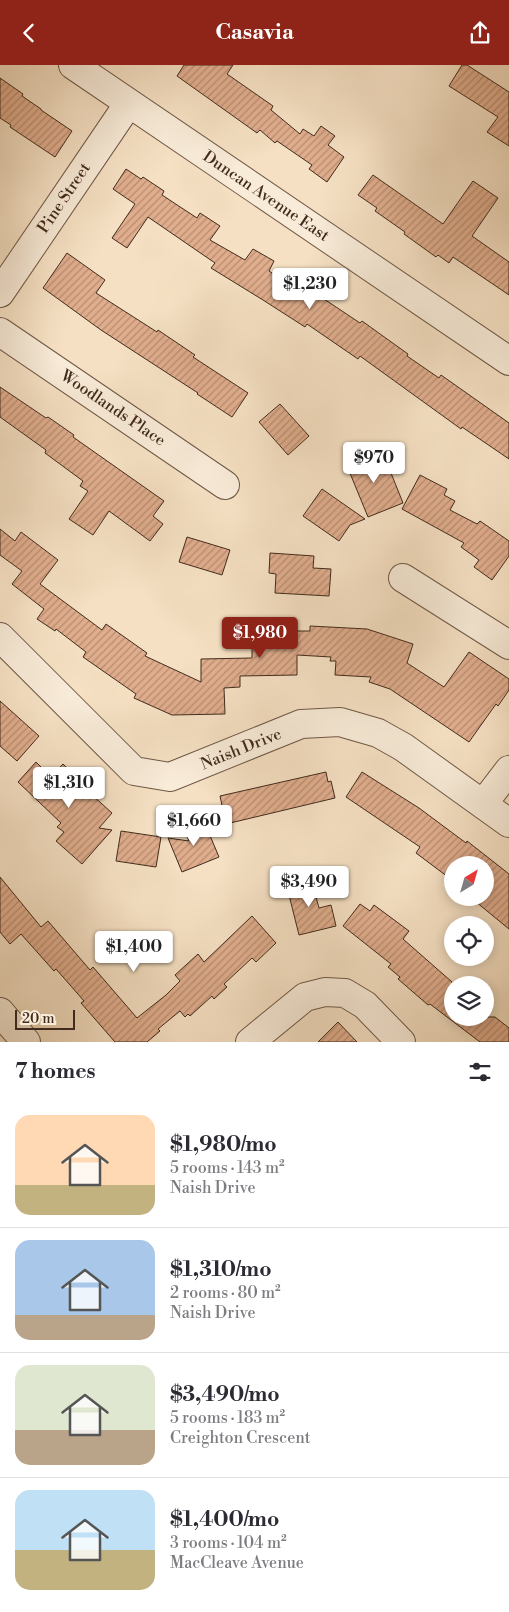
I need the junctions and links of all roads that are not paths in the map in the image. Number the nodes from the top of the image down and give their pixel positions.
1 (73, 65) edge
2 (129, 103) junction
3 (0, 293) edge
4 (0, 332) edge
5 (509, 361) edge
6 (225, 485) dead end
7 (403, 577) dead end
8 (0, 637) edge
9 (509, 645) edge
10 (509, 770) edge
11 (483, 804) junction
12 (509, 823) edge
13 (0, 1012) edge
14 (26, 1042) edge
15 (250, 1042) edge
16 (401, 1042) edge

1 - 2 street, Duncan Avenue East
2 - 3 street, Pine Street
2 - 5 street, Duncan Avenue East
4 - 6 street, Woodlands Place
7 - 9 street
8 - 11 street, Naish Drive
10 - 11 street
11 - 12 street, Naish Drive
13 - 14 street
15 - 16 street

